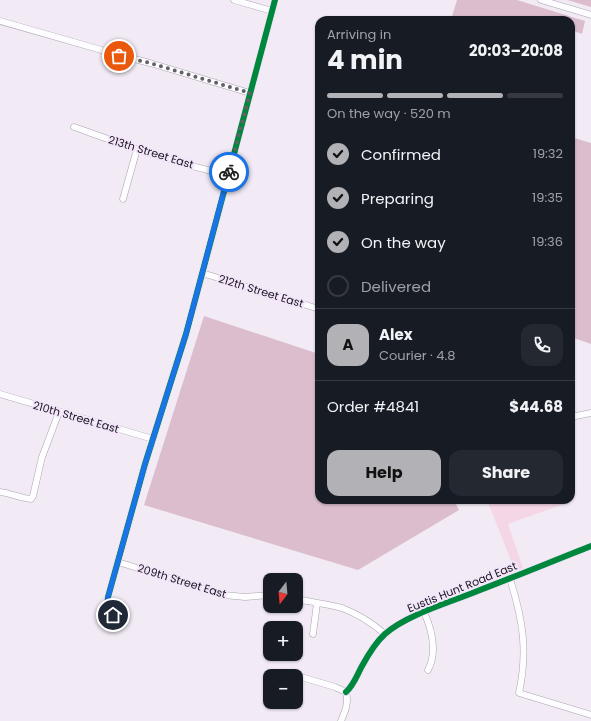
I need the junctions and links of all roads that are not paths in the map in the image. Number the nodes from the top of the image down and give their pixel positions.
1 (234, 0) edge
2 (275, 0) edge
3 (541, 0) edge
4 (272, 11) junction
5 (591, 15) edge
6 (0, 21) edge
7 (250, 93) junction
8 (74, 127) dead end
9 (137, 149) junction
10 (229, 175) junction
11 (123, 200) dead end
12 (202, 273) junction
13 (315, 308) edge
14 (0, 394) edge
15 (59, 412) junction
16 (591, 413) edge
17 (575, 416) edge
18 (153, 439) junction
19 (0, 492) edge
20 (591, 546) edge
21 (118, 562) junction
22 (510, 579) junction
23 (263, 596) edge
24 (303, 600) edge
25 (317, 603) junction
26 (424, 612) junction
27 (113, 615) dead end
28 (313, 634) dead end
29 (385, 634) junction
30 (428, 670) dead end
31 (303, 677) edge
32 (346, 692) junction
33 (591, 716) edge
34 (340, 721) edge

1 - 4 street
2 - 4 street
3 - 5 street
4 - 7 street
6 - 7 street
7 - 10 street
8 - 9 street, 213th Street East
9 - 10 street, 213th Street East
9 - 11 street
10 - 12 street
12 - 13 street, 212th Street East
12 - 18 street
14 - 15 street, 210th Street East
15 - 18 street, 210th Street East
15 - 19 street
16 - 17 street
18 - 21 street
20 - 22 street, Eustis Hunt Road East
21 - 23 street, 209th Street East
21 - 27 street
22 - 26 street, Eustis Hunt Road East
22 - 33 street
24 - 25 street
25 - 28 street
25 - 29 street
26 - 29 street, Eustis Hunt Road East
26 - 30 street
29 - 32 street, Eustis Hunt Road East
31 - 32 street
32 - 34 street

